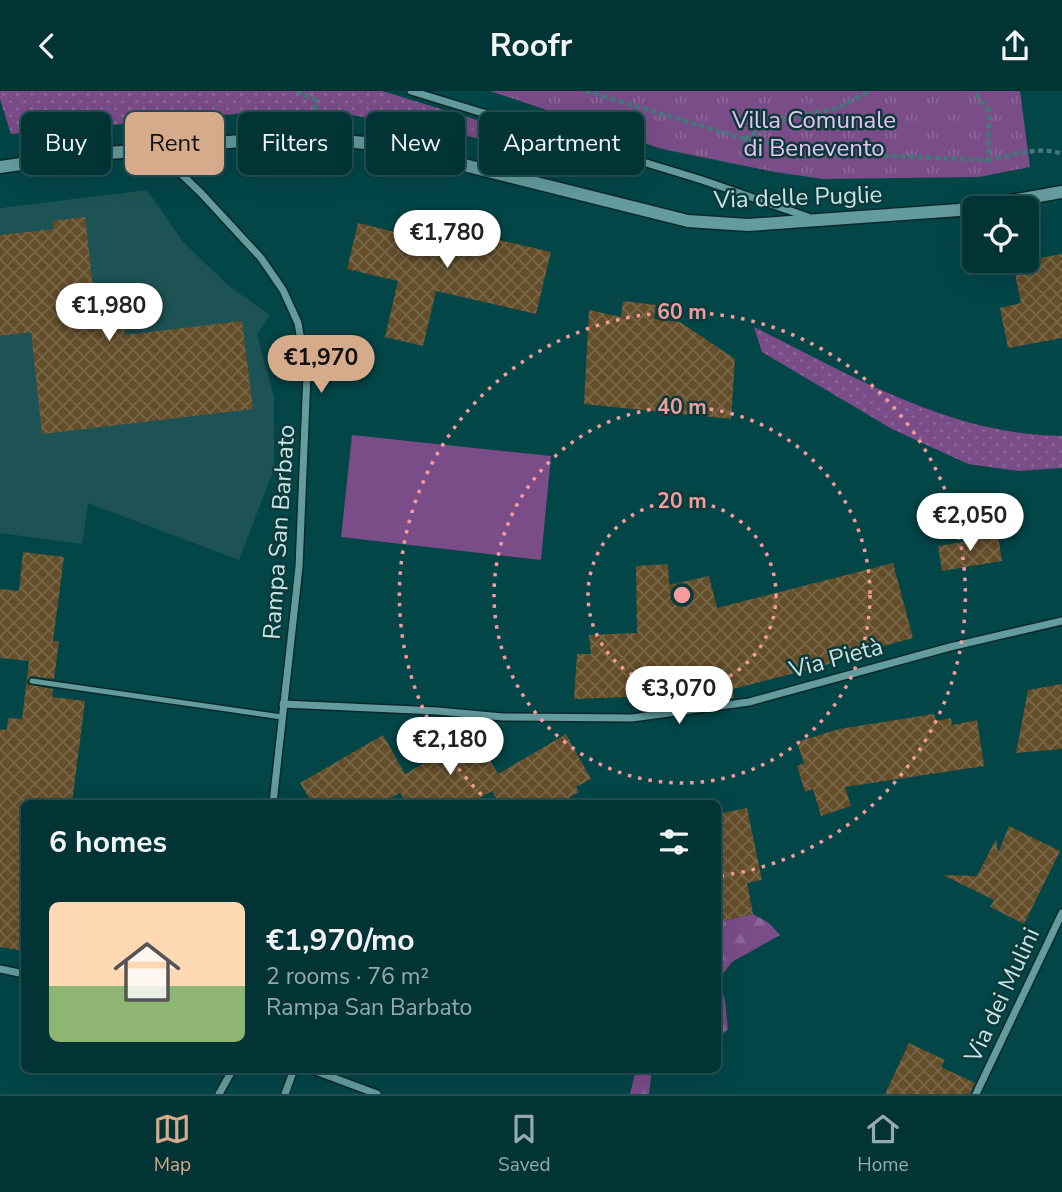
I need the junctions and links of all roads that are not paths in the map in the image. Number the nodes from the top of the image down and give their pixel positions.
1 (411, 91) edge
2 (224, 143) edge
3 (125, 152) edge
4 (0, 167) edge
5 (183, 175) edge
6 (1062, 192) edge
7 (816, 220) junction
8 (1062, 621) edge
9 (32, 681) dead end
10 (283, 704) junction
11 (282, 717) junction
12 (272, 800) edge
13 (1062, 913) edge
14 (0, 969) edge
15 (21, 973) edge
16 (231, 1073) edge
17 (293, 1073) edge
18 (321, 1073) edge
19 (219, 1094) edge
20 (285, 1094) edge
21 (377, 1094) edge
22 (976, 1094) edge

1 - 7 street
2 - 7 street, Via delle Puglie
3 - 4 street, Via delle Puglie
5 - 10 street, Rampa San Barbato
6 - 7 street, Via delle Puglie
8 - 10 street, Via Pietà
9 - 11 lane
10 - 11 street, Rampa San Barbato
11 - 12 street, Rampa San Barbato
13 - 22 street, Via dei Mulini
14 - 15 street
16 - 19 street
17 - 20 street
18 - 21 street

